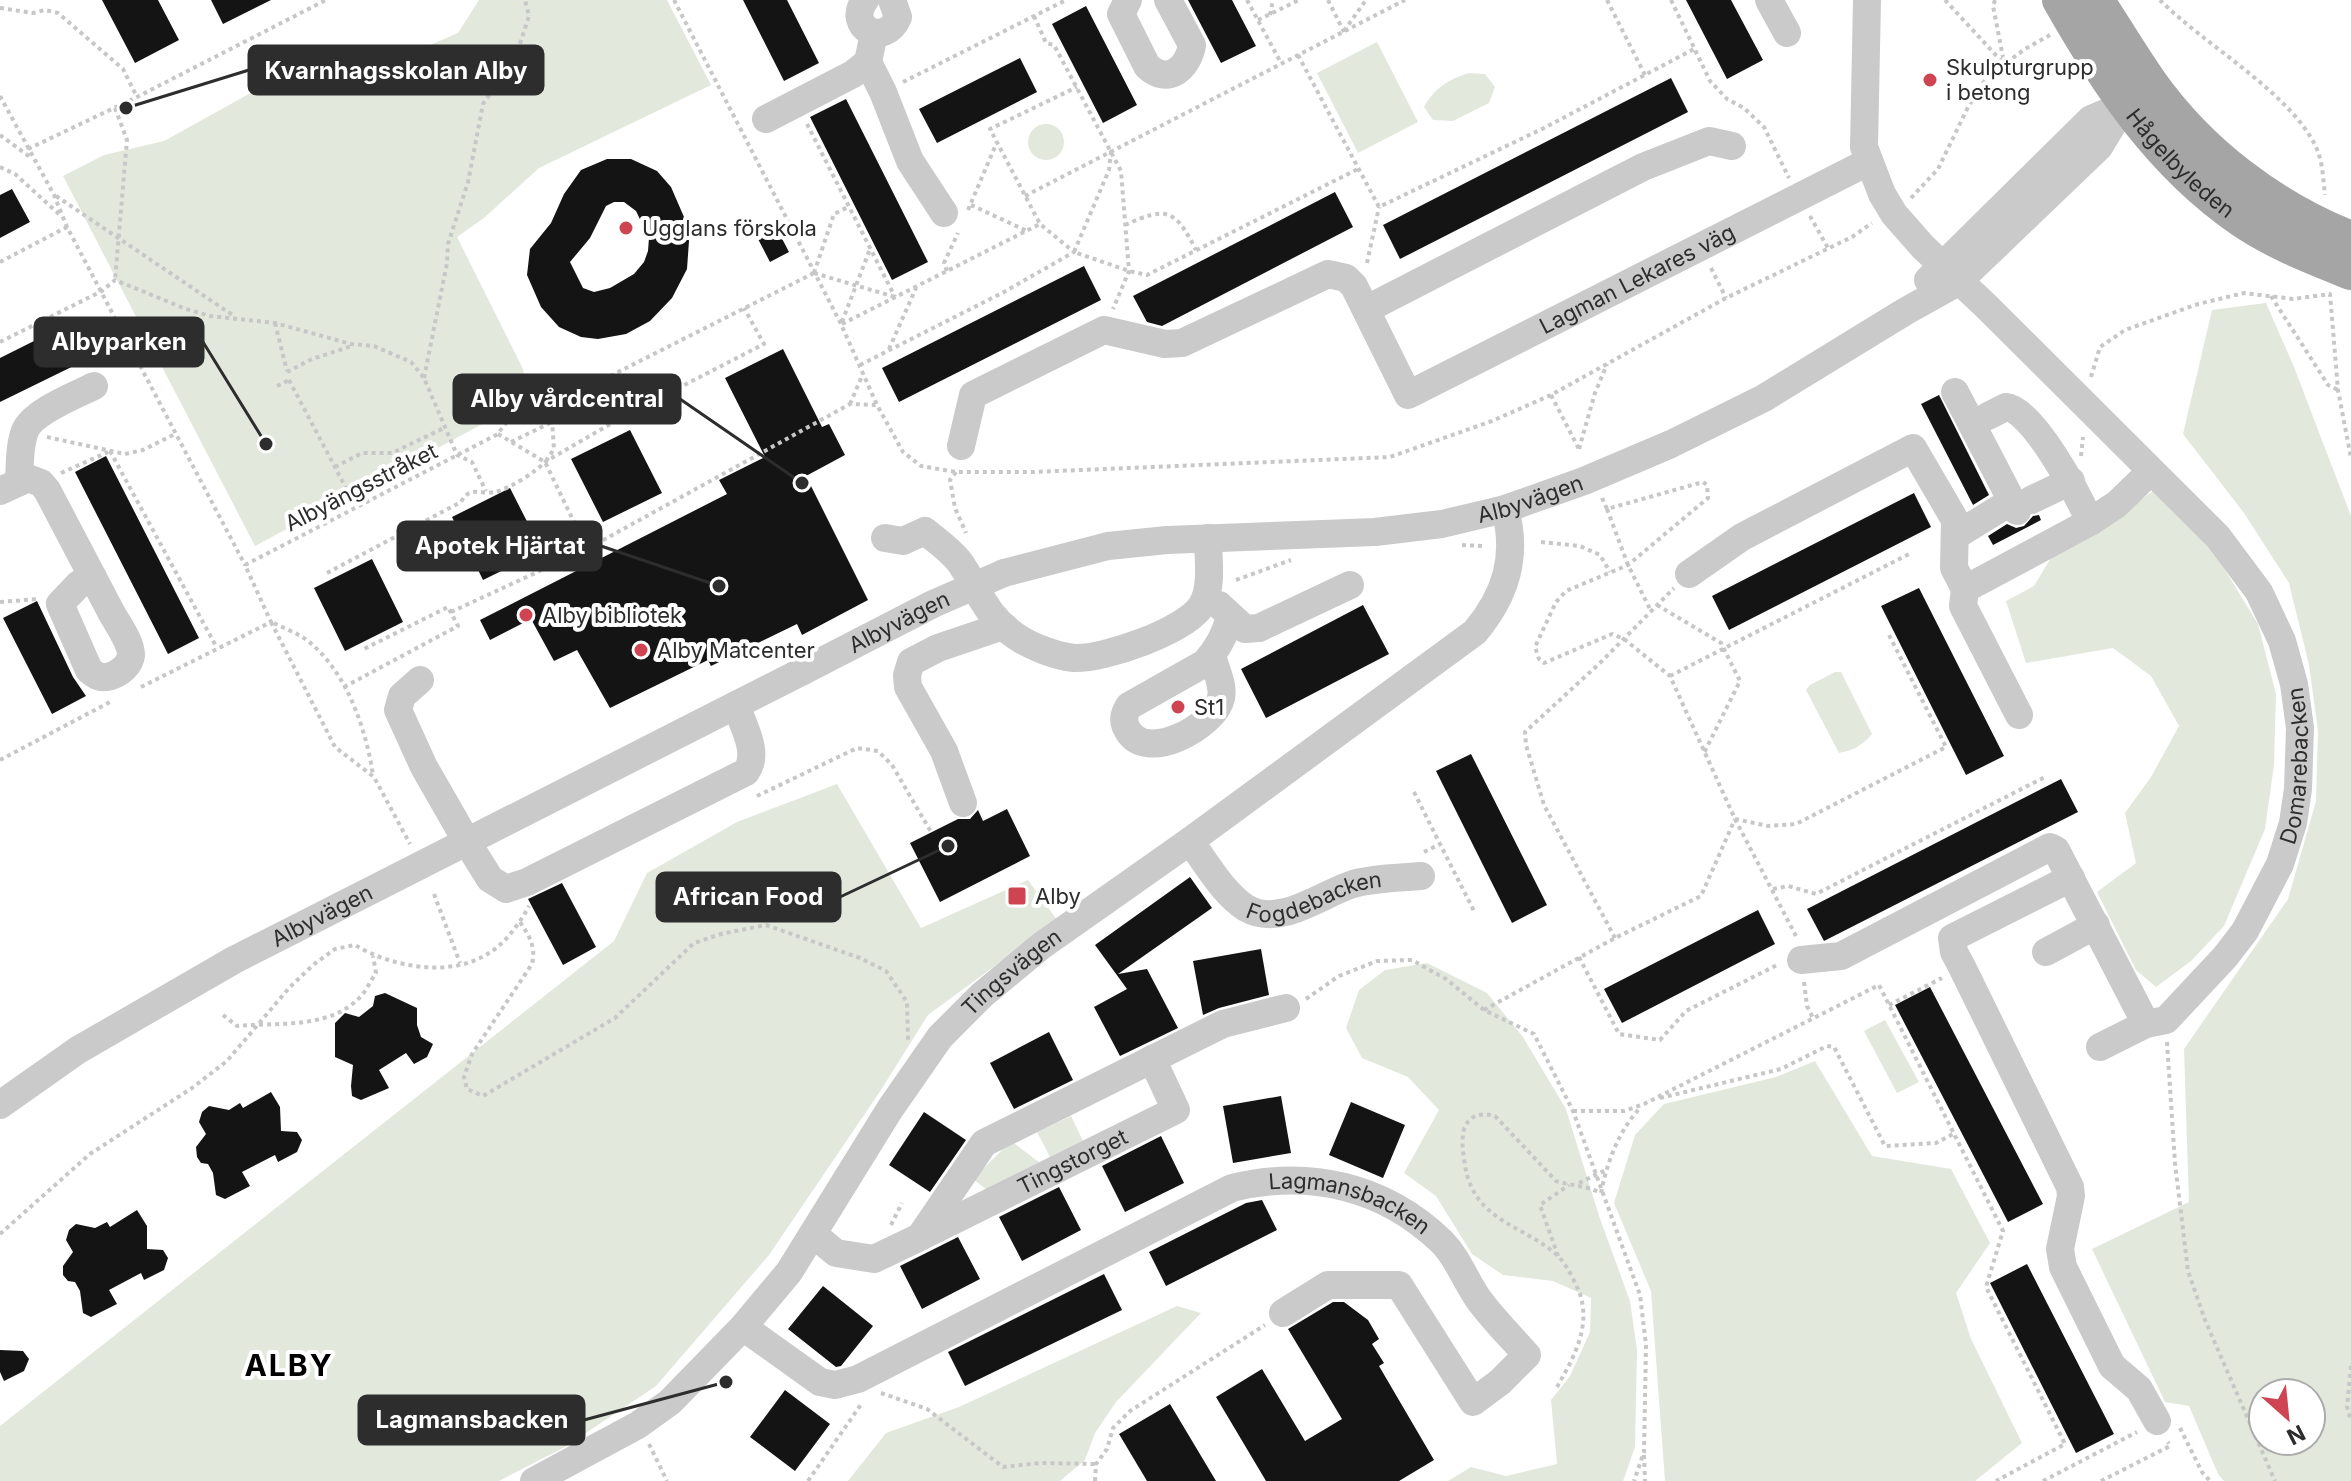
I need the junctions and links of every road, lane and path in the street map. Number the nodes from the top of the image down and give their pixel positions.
1 (326, 0) edge
2 (525, 0) edge
3 (674, 0) edge
4 (892, 0) edge
5 (1066, 0) edge
6 (1128, 0) edge
7 (1168, 0) edge
8 (1247, 0) edge
9 (1273, 0) edge
10 (1299, 0) edge
11 (1328, 0) edge
12 (1366, 0) edge
13 (1405, 0) edge
14 (1607, 0) edge
15 (1671, 0) edge
16 (1769, 0) edge
17 (1867, 0) edge
18 (1945, 0) edge
19 (1995, 0) edge
20 (2096, 0) edge
21 (2160, 0) edge
22 (0, 8) edge
23 (861, 12) edge
24 (1270, 15) junction
25 (1034, 16) junction
26 (2058, 16) edge
27 (1258, 20) junction
28 (1344, 32) junction
29 (1787, 33) dead end
30 (1696, 48) junction
31 (1298, 55) junction
32 (868, 62) junction
33 (1281, 63) junction
34 (2004, 64) junction
35 (1645, 75) junction
36 (1077, 87) junction
37 (883, 92) junction
38 (2137, 93) junction
39 (0, 96) edge
40 (137, 97) junction
41 (797, 104) junction
42 (115, 108) junction
43 (766, 119) dead end
44 (0, 135) edge
45 (997, 142) junction
46 (1732, 146) dead end
47 (28, 149) junction
48 (1111, 151) junction
49 (34, 160) junction
50 (1868, 162) junction
51 (0, 167) edge
52 (1358, 169) junction
53 (1792, 184) dead end
54 (54, 195) junction
55 (1025, 196) junction
56 (1909, 199) dead end
57 (2326, 205) dead end
58 (1804, 206) dead end
59 (848, 207) junction
60 (1379, 207) junction
61 (960, 215) junction
62 (63, 217) junction
63 (1878, 219) dead end
64 (1040, 224) junction
65 (1125, 225) junction
66 (67, 227) junction
67 (1027, 231) junction
68 (118, 239) junction
69 (2351, 239) edge
70 (1699, 246) junction
71 (1828, 248) junction
72 (870, 249) junction
73 (1196, 250) junction
74 (1074, 252) junction
75 (0, 262) edge
76 (947, 271) junction
77 (1129, 271) junction
78 (814, 273) junction
79 (1950, 274) junction
80 (115, 280) junction
81 (2340, 283) edge
82 (856, 285) junction
83 (917, 286) junction
84 (102, 291) junction
85 (2271, 296) junction
86 (895, 297) junction
87 (1361, 297) junction
88 (1726, 298) junction
89 (744, 308) junction
90 (238, 318) junction
91 (275, 323) junction
92 (841, 324) junction
93 (1104, 330) junction
94 (0, 342) edge
95 (357, 345) junction
96 (889, 350) junction
97 (1607, 364) junction
98 (860, 365) junction
99 (287, 372) junction
100 (862, 375) junction
101 (424, 378) junction
102 (605, 379) junction
103 (289, 380) junction
104 (94, 386) dead end
105 (277, 386) dead end
106 (2338, 390) junction
107 (1955, 392) dead end
108 (1551, 395) junction
109 (850, 404) junction
110 (877, 405) junction
111 (551, 406) junction
112 (2086, 406) junction
113 (624, 416) junction
114 (1988, 416) dead end
115 (552, 422) junction
116 (445, 428) junction
117 (175, 434) junction
118 (498, 434) junction
119 (46, 437) dead end
120 (511, 442) junction
121 (961, 446) dead end
122 (1579, 449) junction
123 (110, 451) junction
124 (457, 455) junction
125 (2351, 458) edge
126 (1585, 460) dead end
127 (545, 462) junction
128 (335, 467) junction
129 (2151, 471) junction
130 (17, 485) edge
131 (2074, 487) junction
132 (486, 491) junction
133 (1599, 492) dead end
134 (2020, 504) junction
135 (356, 507) junction
136 (1505, 509) junction
137 (1607, 509) junction
138 (2090, 522) junction
139 (1955, 536) junction
140 (885, 538) dead end
141 (1208, 538) junction
142 (1541, 542) dead end
143 (587, 549) junction
144 (1911, 553) dead end
145 (245, 565) junction
146 (1628, 565) junction
147 (1610, 572) junction
148 (327, 573) dead end
149 (1689, 574) joint
150 (93, 577) dead end
151 (1350, 585) dead end
152 (1965, 589) junction
153 (1208, 592) junction
154 (44, 598) dead end
155 (0, 602) edge
156 (1656, 605) junction
157 (1651, 610) junction
158 (451, 612) junction
159 (1230, 618) junction
160 (271, 622) junction
161 (1003, 626) junction
162 (1889, 635) dead end
163 (1624, 639) junction
164 (217, 648) junction
165 (1723, 649) junction
166 (362, 650) dead end
167 (1212, 655) dead end
168 (1670, 676) junction
169 (420, 680) dead end
170 (344, 687) junction
171 (133, 691) dead end
172 (121, 697) dead end
173 (736, 705) junction
174 (2019, 715) dead end
175 (1704, 753) junction
176 (0, 760) edge
177 (374, 777) junction
178 (2045, 777) dead end
179 (1414, 792) dead end
180 (747, 800) dead end
181 (963, 803) dead end
182 (1735, 819) junction
183 (931, 832) dead end
184 (1190, 841) junction
185 (467, 842) junction
186 (410, 844) dead end
187 (1440, 844) dead end
188 (1421, 876) dead end
189 (2071, 878) junction
190 (1773, 889) junction
191 (434, 894) dead end
192 (530, 905) dead end
193 (520, 922) junction
194 (2096, 925) junction
195 (1615, 938) junction
196 (2046, 952) dead end
197 (373, 956) junction
198 (1579, 957) junction
199 (1801, 960) junction
200 (460, 963) junction
201 (1962, 967) junction
202 (1889, 1005) junction
203 (1286, 1008) joint
204 (1484, 1010) junction
205 (223, 1015) dead end
206 (1813, 1018) junction
207 (2156, 1022) junction
208 (261, 1024) junction
209 (2100, 1047) dead end
210 (909, 1054) dead end
211 (1152, 1059) junction
212 (1654, 1100) junction
213 (1644, 1104) junction
214 (0, 1105) edge
215 (1573, 1111) junction
216 (1955, 1133) junction
217 (1606, 1170) junction
218 (1595, 1175) junction
219 (1577, 1184) junction
220 (1569, 1185) junction
221 (1601, 1193) junction
222 (0, 1234) edge
223 (813, 1234) junction
224 (920, 1237) junction
225 (1558, 1256) junction
226 (1283, 1313) joint
227 (743, 1327) junction
228 (2351, 1366) edge
229 (1557, 1387) dead end
230 (883, 1393) dead end
231 (863, 1401) dead end
232 (2351, 1420) edge
233 (2157, 1421) junction
234 (647, 1440) dead end
235 (1644, 1452) junction
236 (1096, 1464) junction
237 (534, 1481) edge
238 (667, 1481) edge
239 (808, 1481) edge
240 (1095, 1481) edge
241 (1634, 1481) edge
242 (1645, 1481) edge
243 (1996, 1481) edge
244 (2043, 1481) edge
245 (2101, 1481) edge
246 (2210, 1481) edge
247 (2275, 1481) edge

1 - 40 path
2 - 101 path
3 - 78 path
4 - 23 street
5 - 25 path
6 - 7 street
8 - 27 path
9 - 24 path
10 - 24 path
11 - 28 path
12 - 28 path
13 - 28 path
14 - 35 path
15 - 30 path
16 - 29 street
17 - 50 street
18 - 34 path
19 - 34 path
20 - 38 main road, Hågelbyleden
21 - 57 path
22 - 40 path
23 - 32 street
24 - 27 path
25 - 36 path
25 - 37 path
26 - 34 path
26 - 38 main road, Hågelbyleden
27 - 33 path
28 - 31 path
30 - 35 path
30 - 53 path
31 - 33 path
31 - 52 path
32 - 37 street
32 - 41 street
33 - 48 path
34 - 56 path
35 - 60 path
36 - 45 path
36 - 48 path
37 - 61 street
38 - 69 main road, Hågelbyleden
38 - 79 street, Albyvägen
38 - 81 main road, Hågelbyleden
39 - 47 path
40 - 42 path
41 - 43 street
41 - 59 path
42 - 47 path
42 - 68 path
44 - 49 path
45 - 55 path
45 - 61 path
46 - 87 street
47 - 49 path
48 - 55 path
48 - 65 path
48 - 74 path
49 - 54 path
50 - 70 street, Lagman Lekares väg
50 - 79 street
51 - 62 path
52 - 60 path
52 - 73 path
54 - 62 path
54 - 68 path
55 - 64 path
58 - 71 path
59 - 72 path
59 - 78 path
60 - 87 path
61 - 67 path
61 - 76 path
62 - 66 path
63 - 71 path
64 - 67 path
64 - 74 path
65 - 73 path
65 - 77 path
66 - 75 path
66 - 84 path
67 - 76 path
68 - 80 path
68 - 90 path
70 - 87 street, Lagman Lekares väg
70 - 88 path
71 - 88 path
72 - 82 path
72 - 86 path
73 - 77 path
74 - 77 path
74 - 96 path
76 - 83 path
77 - 93 path
78 - 82 path
78 - 89 path, Albyängsstråket
78 - 92 path
79 - 112 street, Domarebacken
79 - 136 street, Albyvägen
80 - 84 path
80 - 90 path
81 - 85 path
81 - 106 path
82 - 86 path
82 - 92 path
83 - 86 path
83 - 96 path
84 - 94 path
84 - 117 path
85 - 106 path
85 - 112 path
86 - 92 path
87 - 93 street
88 - 97 path
89 - 102 path, Albyängsstråket
89 - 113 path
90 - 91 path
91 - 95 path
91 - 99 path
92 - 98 path
93 - 121 street
95 - 99 path
95 - 101 path
96 - 98 path
97 - 108 path
97 - 122 path
98 - 100 path
99 - 103 path
100 - 109 path
100 - 110 path
101 - 116 path
102 - 111 path, Albyängsstråket
102 - 113 path
103 - 105 path
103 - 128 path
104 - 130 street
106 - 125 path
107 - 134 street
108 - 110 path
108 - 122 path
109 - 110 path
109 - 143 path
111 - 115 path
111 - 118 path, Albyängsstråket
112 - 129 street, Domarebacken
112 - 131 path
113 - 127 path
114 - 131 street
115 - 120 path
115 - 127 path
116 - 124 path
116 - 128 path
117 - 123 path
117 - 145 path
118 - 120 path
118 - 124 path, Albyängsstråket
119 - 123 path
120 - 127 path
122 - 126 path
123 - 130 path
123 - 164 path
124 - 132 path
124 - 135 path, Albyängsstråket
127 - 132 path
127 - 143 path
128 - 135 path
129 - 138 street
129 - 207 street, Domarebacken
130 - 150 street
131 - 134 street
131 - 138 street
132 - 148 path
133 - 137 path
134 - 139 street
135 - 145 path, Albyängsstråket
136 - 141 street, Albyvägen
136 - 184 street, Tingsvägen
137 - 146 path
137 - 146 path
138 - 152 street
139 - 149 street
139 - 152 street
140 - 161 street
141 - 153 street
141 - 173 street, Albyvägen, bridge
142 - 147 path
143 - 158 path
144 - 165 path
145 - 160 path
146 - 147 path
146 - 157 path
147 - 163 path
149 - 156 path
151 - 159 street
152 - 174 street
153 - 159 street
153 - 161 street
154 - 155 path
156 - 157 path
156 - 165 path
157 - 163 path
158 - 166 path
158 - 170 path
159 - 167 street
160 - 164 path
160 - 170 path
160 - 177 path
161 - 181 street
162 - 182 path
163 - 168 path
163 - 195 path
164 - 171 path
165 - 168 path
165 - 175 path
168 - 175 path
169 - 185 street
170 - 177 path
172 - 176 path
173 - 185 street, Albyvägen
173 - 185 street
175 - 182 path
177 - 186 path
178 - 190 path
179 - 187 path
180 - 183 path
182 - 190 path
182 - 195 path
184 - 188 street, Fogdebacken
184 - 223 street, Tingsvägen
185 - 214 street, Albyvägen
189 - 194 street
189 - 199 street
189 - 201 street
190 - 199 path
191 - 200 path
192 - 193 path
193 - 200 path
193 - 210 path
194 - 196 street
194 - 207 street
195 - 198 path
197 - 200 path
197 - 208 path
197 - 208 path
198 - 199 path
198 - 204 path
199 - 206 path
201 - 202 path
201 - 233 street
202 - 206 path
202 - 216 path
203 - 204 path
203 - 211 street
204 - 215 path
205 - 208 path
206 - 212 path
207 - 209 street
207 - 247 path
208 - 222 path
211 - 224 street
211 - 224 street, Tingstorget
212 - 213 path
212 - 216 path
213 - 215 path
213 - 217 path
215 - 218 path
216 - 243 path
217 - 218 path
217 - 221 path
218 - 219 path
218 - 221 path
219 - 220 path
219 - 221 path
220 - 225 path
220 - 225 path
221 - 235 path
223 - 224 street, Tingstorget
223 - 227 street, Tingsvägen
225 - 229 path
226 - 227 street, Lagmansbacken
226 - 236 path
227 - 237 street, Tingsvägen
228 - 232 path
230 - 236 path
231 - 239 path
233 - 244 path
233 - 245 path
233 - 246 path
234 - 238 path
235 - 241 path
235 - 242 path
236 - 240 path

